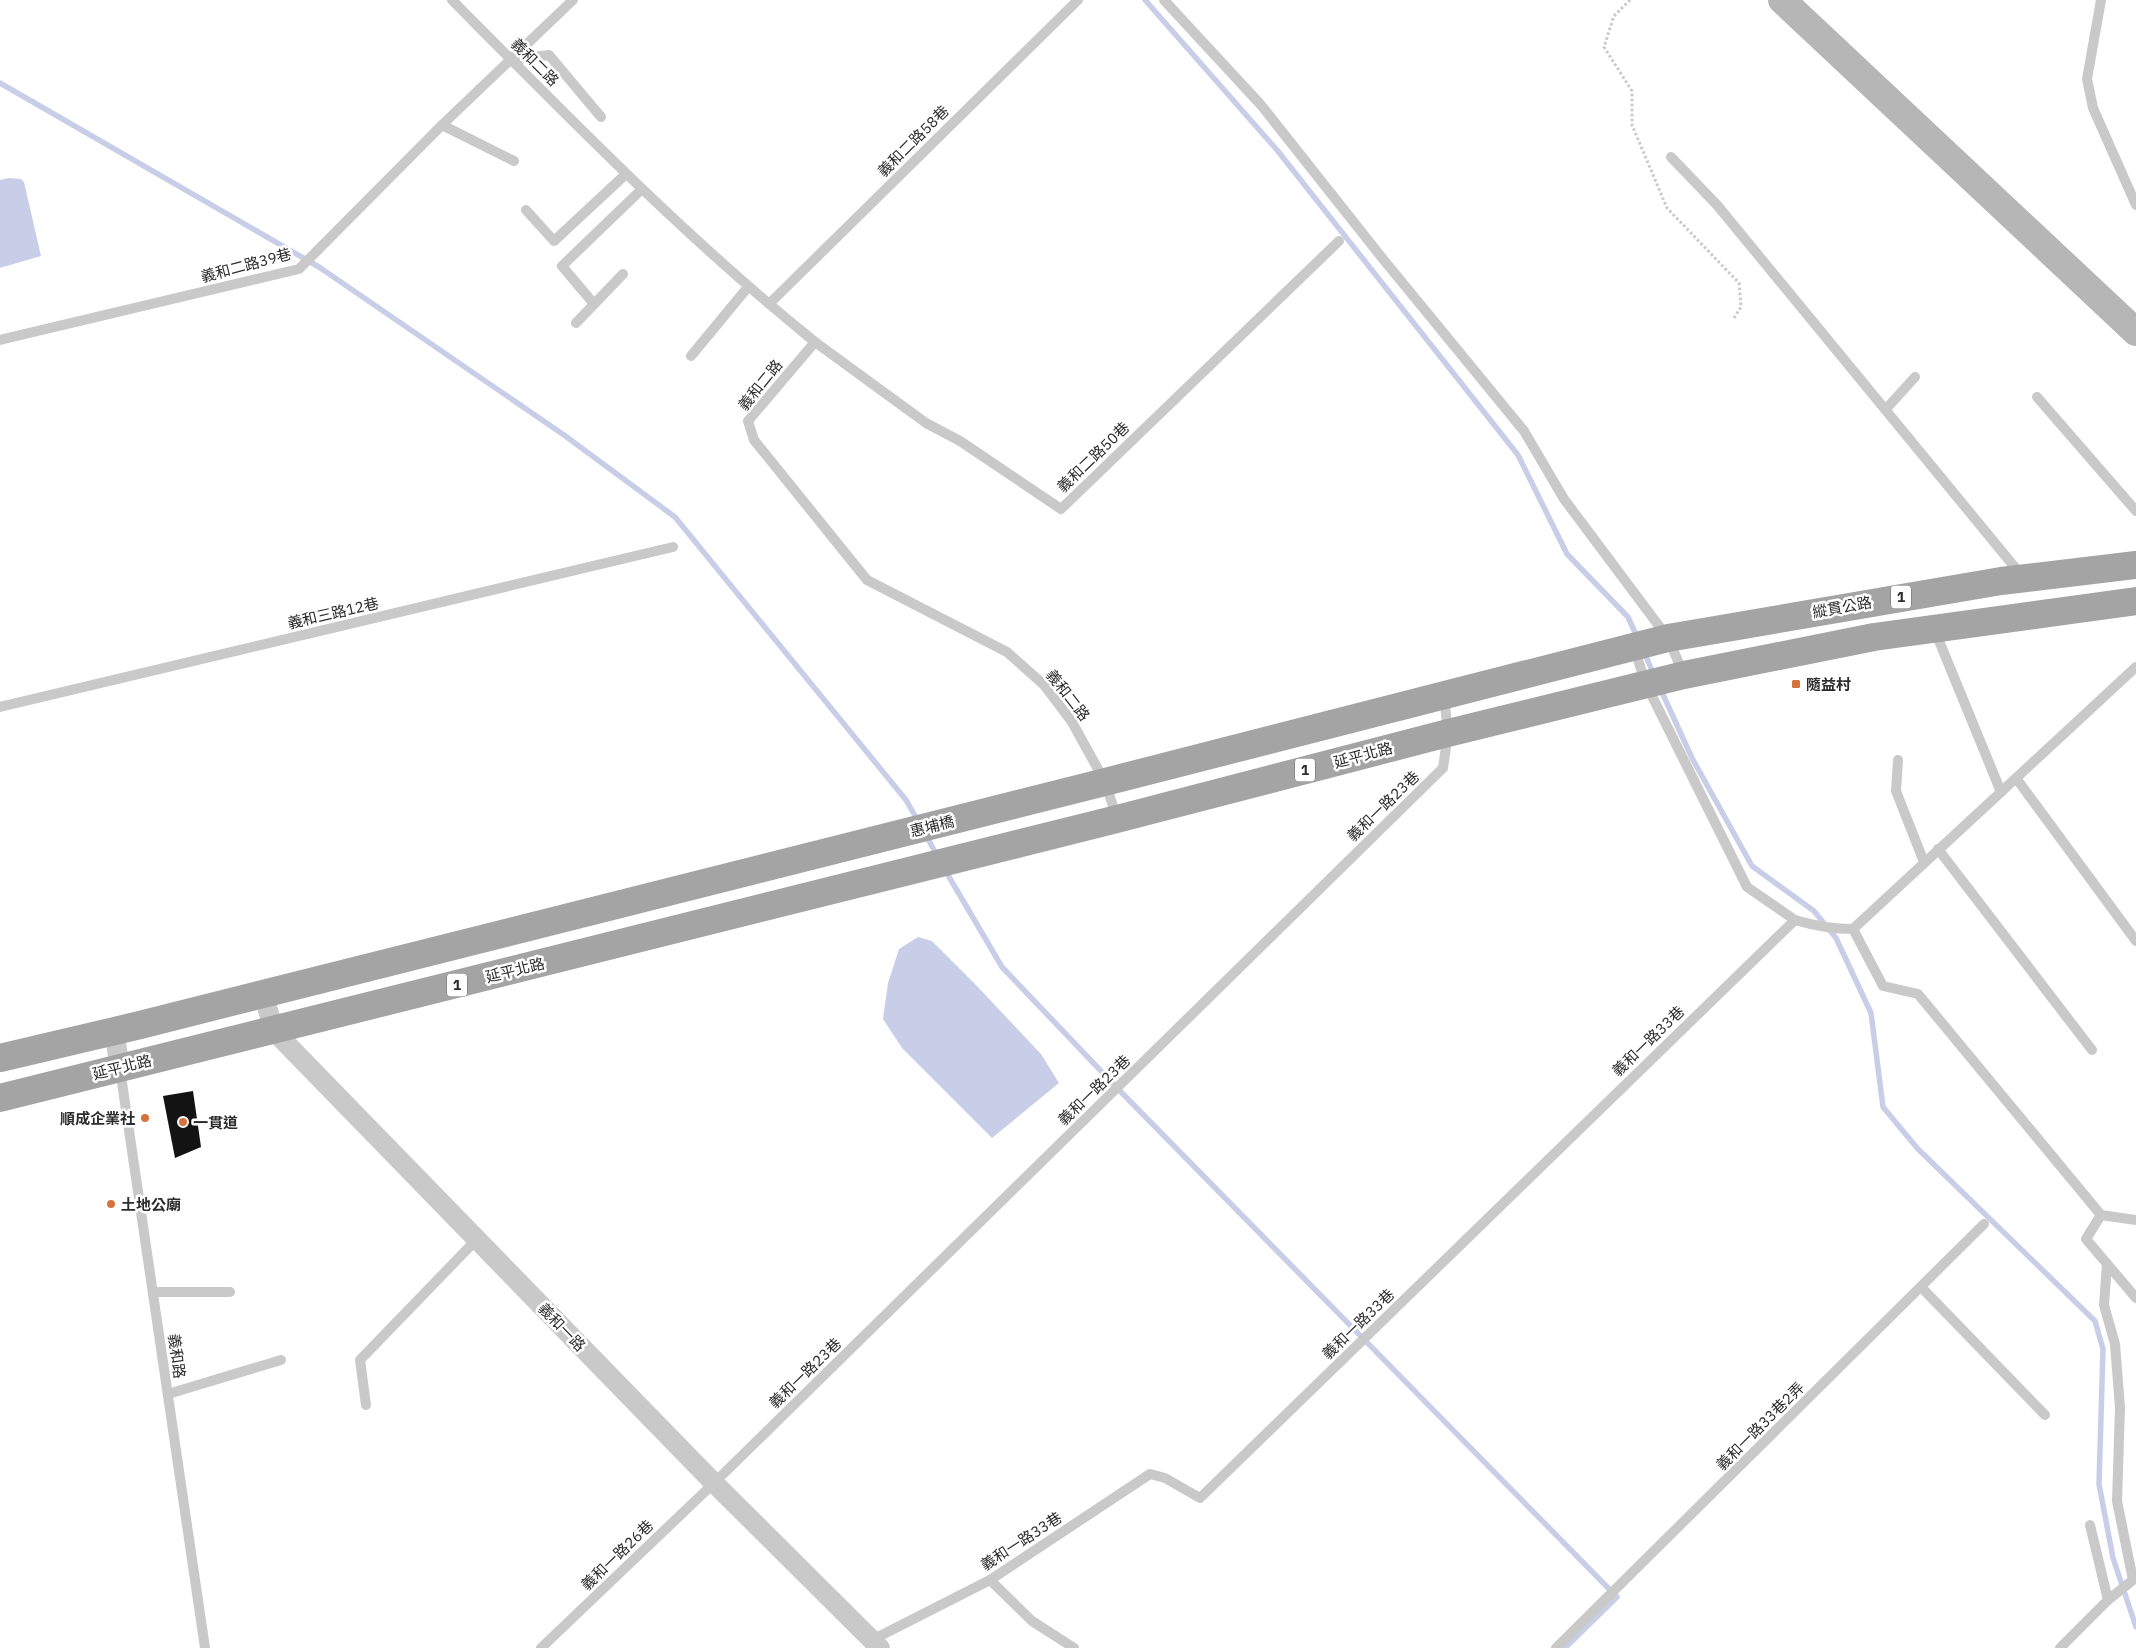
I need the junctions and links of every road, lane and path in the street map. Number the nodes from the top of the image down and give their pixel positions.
1 (452, 0) edge
2 (573, 0) edge
3 (1078, 0) edge
4 (1164, 0) edge
5 (1630, 0) edge
6 (1782, 0) edge
7 (2100, 0) edge
8 (512, 60) junction
9 (601, 117) dead end
10 (442, 125) junction
11 (1672, 157) dead end
12 (514, 161) dead end
13 (626, 174) junction
14 (642, 189) junction
15 (2136, 205) edge
16 (526, 210) dead end
17 (1339, 241) dead end
18 (623, 274) dead end
19 (748, 287) junction
20 (594, 304) junction
21 (769, 304) junction
22 (1734, 318) dead end
23 (576, 323) dead end
24 (2136, 332) edge
25 (0, 340) edge
26 (815, 342) junction
27 (691, 356) dead end
28 (1915, 377) dead end
29 (2037, 398) dead end
30 (1886, 409) junction
31 (2136, 511) edge
32 (673, 548) dead end
33 (2136, 564) edge
34 (2024, 578) junction
35 (2136, 602) edge
36 (1866, 603) junction
37 (1934, 629) junction
38 (1668, 638) junction
39 (1874, 638) junction
40 (1634, 647) junction
41 (2136, 667) edge
42 (1684, 675) junction
43 (1646, 684) junction
44 (1443, 696) junction
45 (0, 707) edge
46 (1448, 733) junction
47 (1898, 760) dead end
48 (2016, 778) junction
49 (1105, 782) junction
50 (2001, 792) junction
51 (1118, 820) junction
52 (1938, 849) junction
53 (1924, 862) junction
54 (1795, 920) junction
55 (1853, 929) junction
56 (2136, 941) edge
57 (263, 993) junction
58 (114, 1031) junction
59 (274, 1031) junction
60 (2092, 1050) dead end
61 (0, 1058) edge
62 (120, 1068) junction
63 (0, 1098) edge
64 (2101, 1215) junction
65 (2136, 1220) edge
66 (1984, 1224) dead end
67 (477, 1239) junction
68 (2107, 1264) junction
69 (1921, 1287) junction
70 (153, 1292) junction
71 (230, 1292) dead end
72 (2136, 1298) edge
73 (281, 1360) dead end
74 (168, 1394) junction
75 (366, 1406) dead end
76 (2045, 1415) dead end
77 (714, 1483) junction
78 (2090, 1525) dead end
79 (990, 1580) junction
80 (2135, 1584) edge
81 (2108, 1600) junction
82 (876, 1644) edge
83 (205, 1648) edge
84 (541, 1648) edge
85 (1074, 1648) edge
86 (1556, 1648) edge
87 (2060, 1648) edge

1 - 8 lane, 義和二路
2 - 8 lane, 義和二路39巷
3 - 21 lane, 義和二路58巷
4 - 38 lane
5 - 22 path
6 - 24 street
7 - 15 lane
8 - 9 lane
8 - 10 lane, 義和二路39巷
8 - 13 lane, 義和二路
10 - 12 lane
10 - 25 lane, 義和二路39巷
11 - 30 lane
13 - 14 lane, 義和二路
13 - 16 lane
14 - 19 lane, 義和二路
14 - 20 lane
17 - 26 lane, 義和二路50巷
18 - 20 lane
19 - 21 lane, 義和二路
19 - 27 lane
20 - 23 lane
21 - 26 lane, 義和二路
26 - 49 lane, 義和二路
28 - 30 lane
29 - 31 lane
30 - 34 lane
32 - 45 lane, 義和三路12巷
33 - 34 main road, 縱貫公路 / 1
34 - 36 main road, 縱貫公路 / 1
35 - 37 main road, 1
36 - 38 main road, 縱貫公路 / 1
36 - 39 main road
37 - 39 main road, 1
37 - 50 lane
38 - 40 main road, 1
38 - 42 lane
39 - 42 main road, 1
40 - 43 lane
40 - 44 main road, 1
41 - 48 lane
42 - 43 main road, 1
43 - 46 main road, 延平北路 / 1
43 - 54 lane
44 - 46 lane, 義和一路23巷
44 - 49 main road, 1
46 - 51 main road, 延平北路 / 1
46 - 77 lane, 義和一路23巷
47 - 53 lane
48 - 50 lane
48 - 56 lane
49 - 51 lane, 義和二路
49 - 57 main road, 惠埔橋 / 1
50 - 52 lane
51 - 59 main road, 延平北路 / 1
52 - 53 lane
52 - 60 lane
53 - 55 lane
54 - 55 lane
54 - 79 lane, 義和一路33巷
55 - 64 lane
57 - 58 main road, 1
57 - 59 street, 義和一路
58 - 61 main road, 1
58 - 62 street
59 - 62 main road, 延平北路 / 1
59 - 67 street, 義和一路
62 - 63 main road, 延平北路 / 1
62 - 70 lane, 義和路
64 - 65 lane
64 - 68 lane
66 - 69 lane, 義和一路33巷2弄
67 - 75 lane
67 - 77 street, 義和一路
68 - 72 lane
68 - 80 lane
69 - 76 lane
69 - 86 lane, 義和一路33巷2弄
70 - 71 lane
70 - 74 lane, 義和路
73 - 74 lane
74 - 83 lane, 義和路
77 - 82 street, 義和一路
77 - 84 lane, 義和一路26巷
78 - 81 lane
79 - 82 lane, 義和一路33巷
79 - 85 lane
80 - 81 lane
81 - 87 lane

